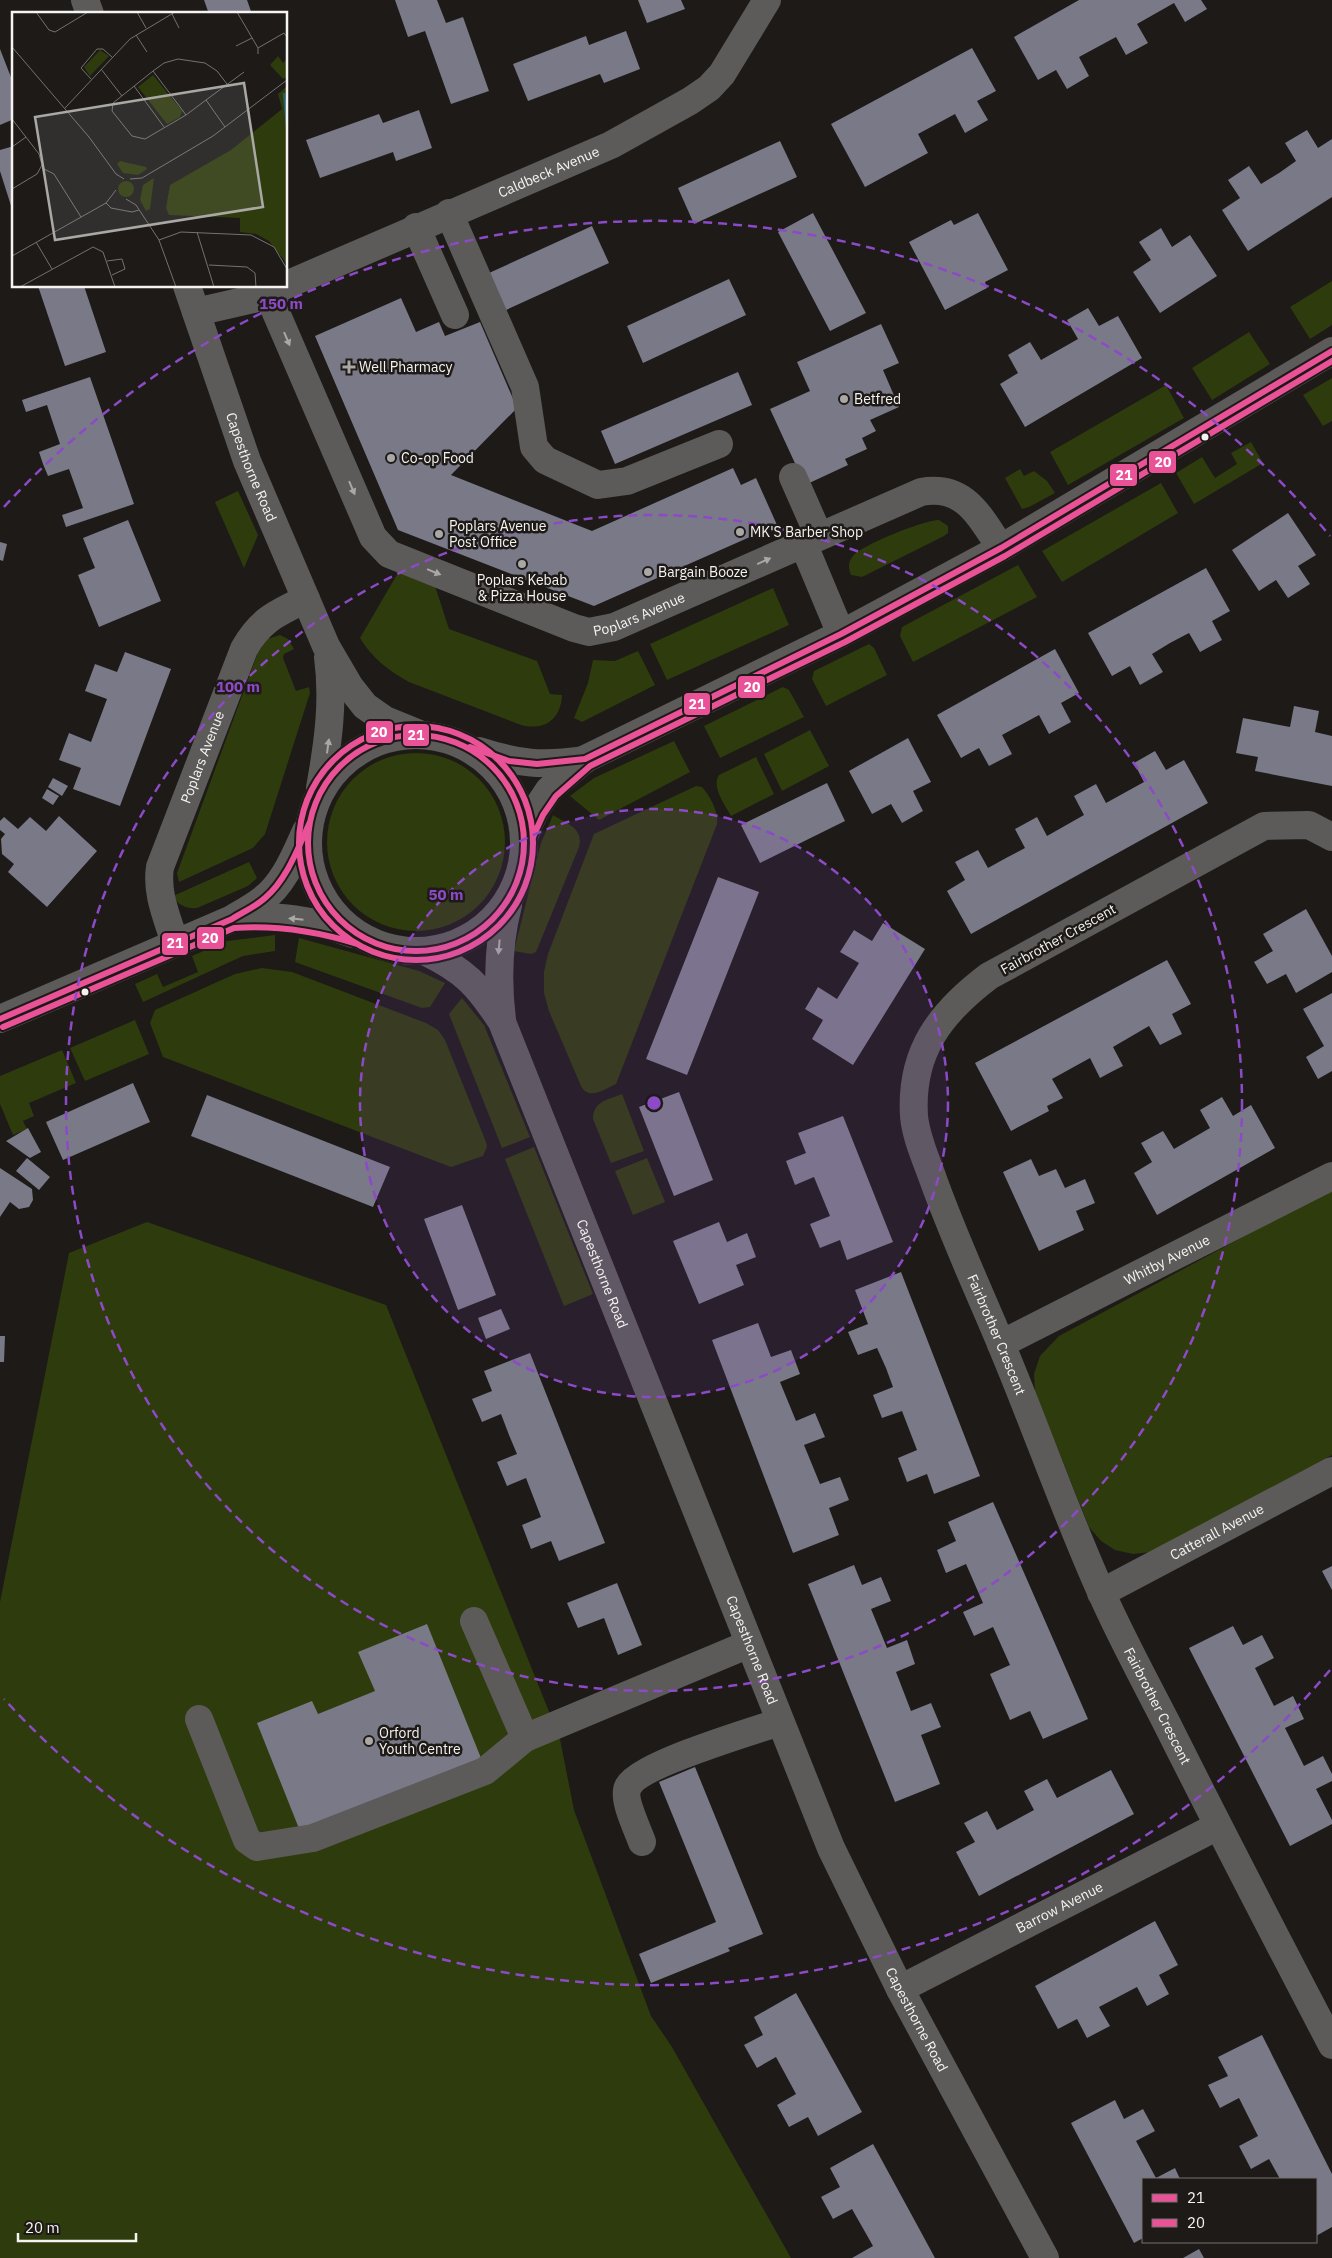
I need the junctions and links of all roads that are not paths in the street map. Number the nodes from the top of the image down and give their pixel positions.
1 (85, 0) edge
2 (767, 0) edge
3 (89, 12) edge
4 (449, 213) junction
5 (416, 227) junction
6 (288, 284) edge
7 (188, 288) edge
8 (279, 288) edge
9 (196, 312) junction
10 (455, 315) dead end
11 (1332, 351) edge
12 (718, 444) dead end
13 (794, 477) dead end
14 (811, 540) junction
15 (1001, 548) junction
16 (306, 599) junction
17 (841, 634) junction
18 (326, 646) junction
19 (417, 734) junction
20 (470, 747) junction
21 (585, 759) junction
22 (319, 794) junction
23 (310, 822) junction
24 (525, 834) junction
25 (1332, 837) edge
26 (509, 900) junction
27 (232, 918) junction
28 (360, 936) junction
29 (175, 943) junction
30 (426, 952) junction
31 (0, 1019) edge
32 (502, 1022) junction
33 (1332, 1176) edge
34 (1001, 1344) junction
35 (1332, 1471) edge
36 (1101, 1593) junction
37 (474, 1620) dead end
38 (749, 1644) junction
39 (199, 1719) dead end
40 (780, 1722) junction
41 (526, 1738) junction
42 (1218, 1826) junction
43 (642, 1842) dead end
44 (900, 1989) junction
45 (1332, 2045) edge
46 (1046, 2258) edge

1 - 3 street
2 - 4 street, Caldbeck Avenue
4 - 5 street, Caldbeck Avenue
4 - 12 street
5 - 6 street, Caldbeck Avenue
5 - 10 street
7 - 9 street, Capesthorne Road
8 - 9 street, Caldbeck Avenue
8 -> 14 street, Poplars Avenue
9 - 16 street, Capesthorne Road
11 - 15 street
13 - 14 street
14 - 15 street, Poplars Avenue
14 - 17 street
15 - 17 street
16 - 18 street, Capesthorne Road
16 - 29 street, Poplars Avenue
17 - 21 street
18 - 19 street, Capesthorne Road
22 -> 18 street, Capesthorne Road
19 - 20 street
19 - 22 street
20 - 21 street
20 - 24 street
21 - 24 street
22 - 23 street
23 - 27 street
23 - 28 street
24 - 26 street
25 - 34 street, Fairbrother Crescent
26 - 30 street
26 -> 32 street, Capesthorne Road
28 -> 27 street
27 - 29 street
28 - 30 street
29 - 31 street
30 - 32 street, Capesthorne Road
32 - 38 street, Capesthorne Road
33 - 34 street, Whitby Avenue
34 - 36 street, Fairbrother Crescent
35 - 36 street, Catterall Avenue
36 - 42 street, Fairbrother Crescent
37 - 41 street
38 - 40 street, Capesthorne Road
38 - 41 street
39 - 41 street
40 - 43 street
40 - 44 street, Capesthorne Road
42 - 44 street, Barrow Avenue
42 - 45 street, Fairbrother Crescent
44 - 46 street, Capesthorne Road

